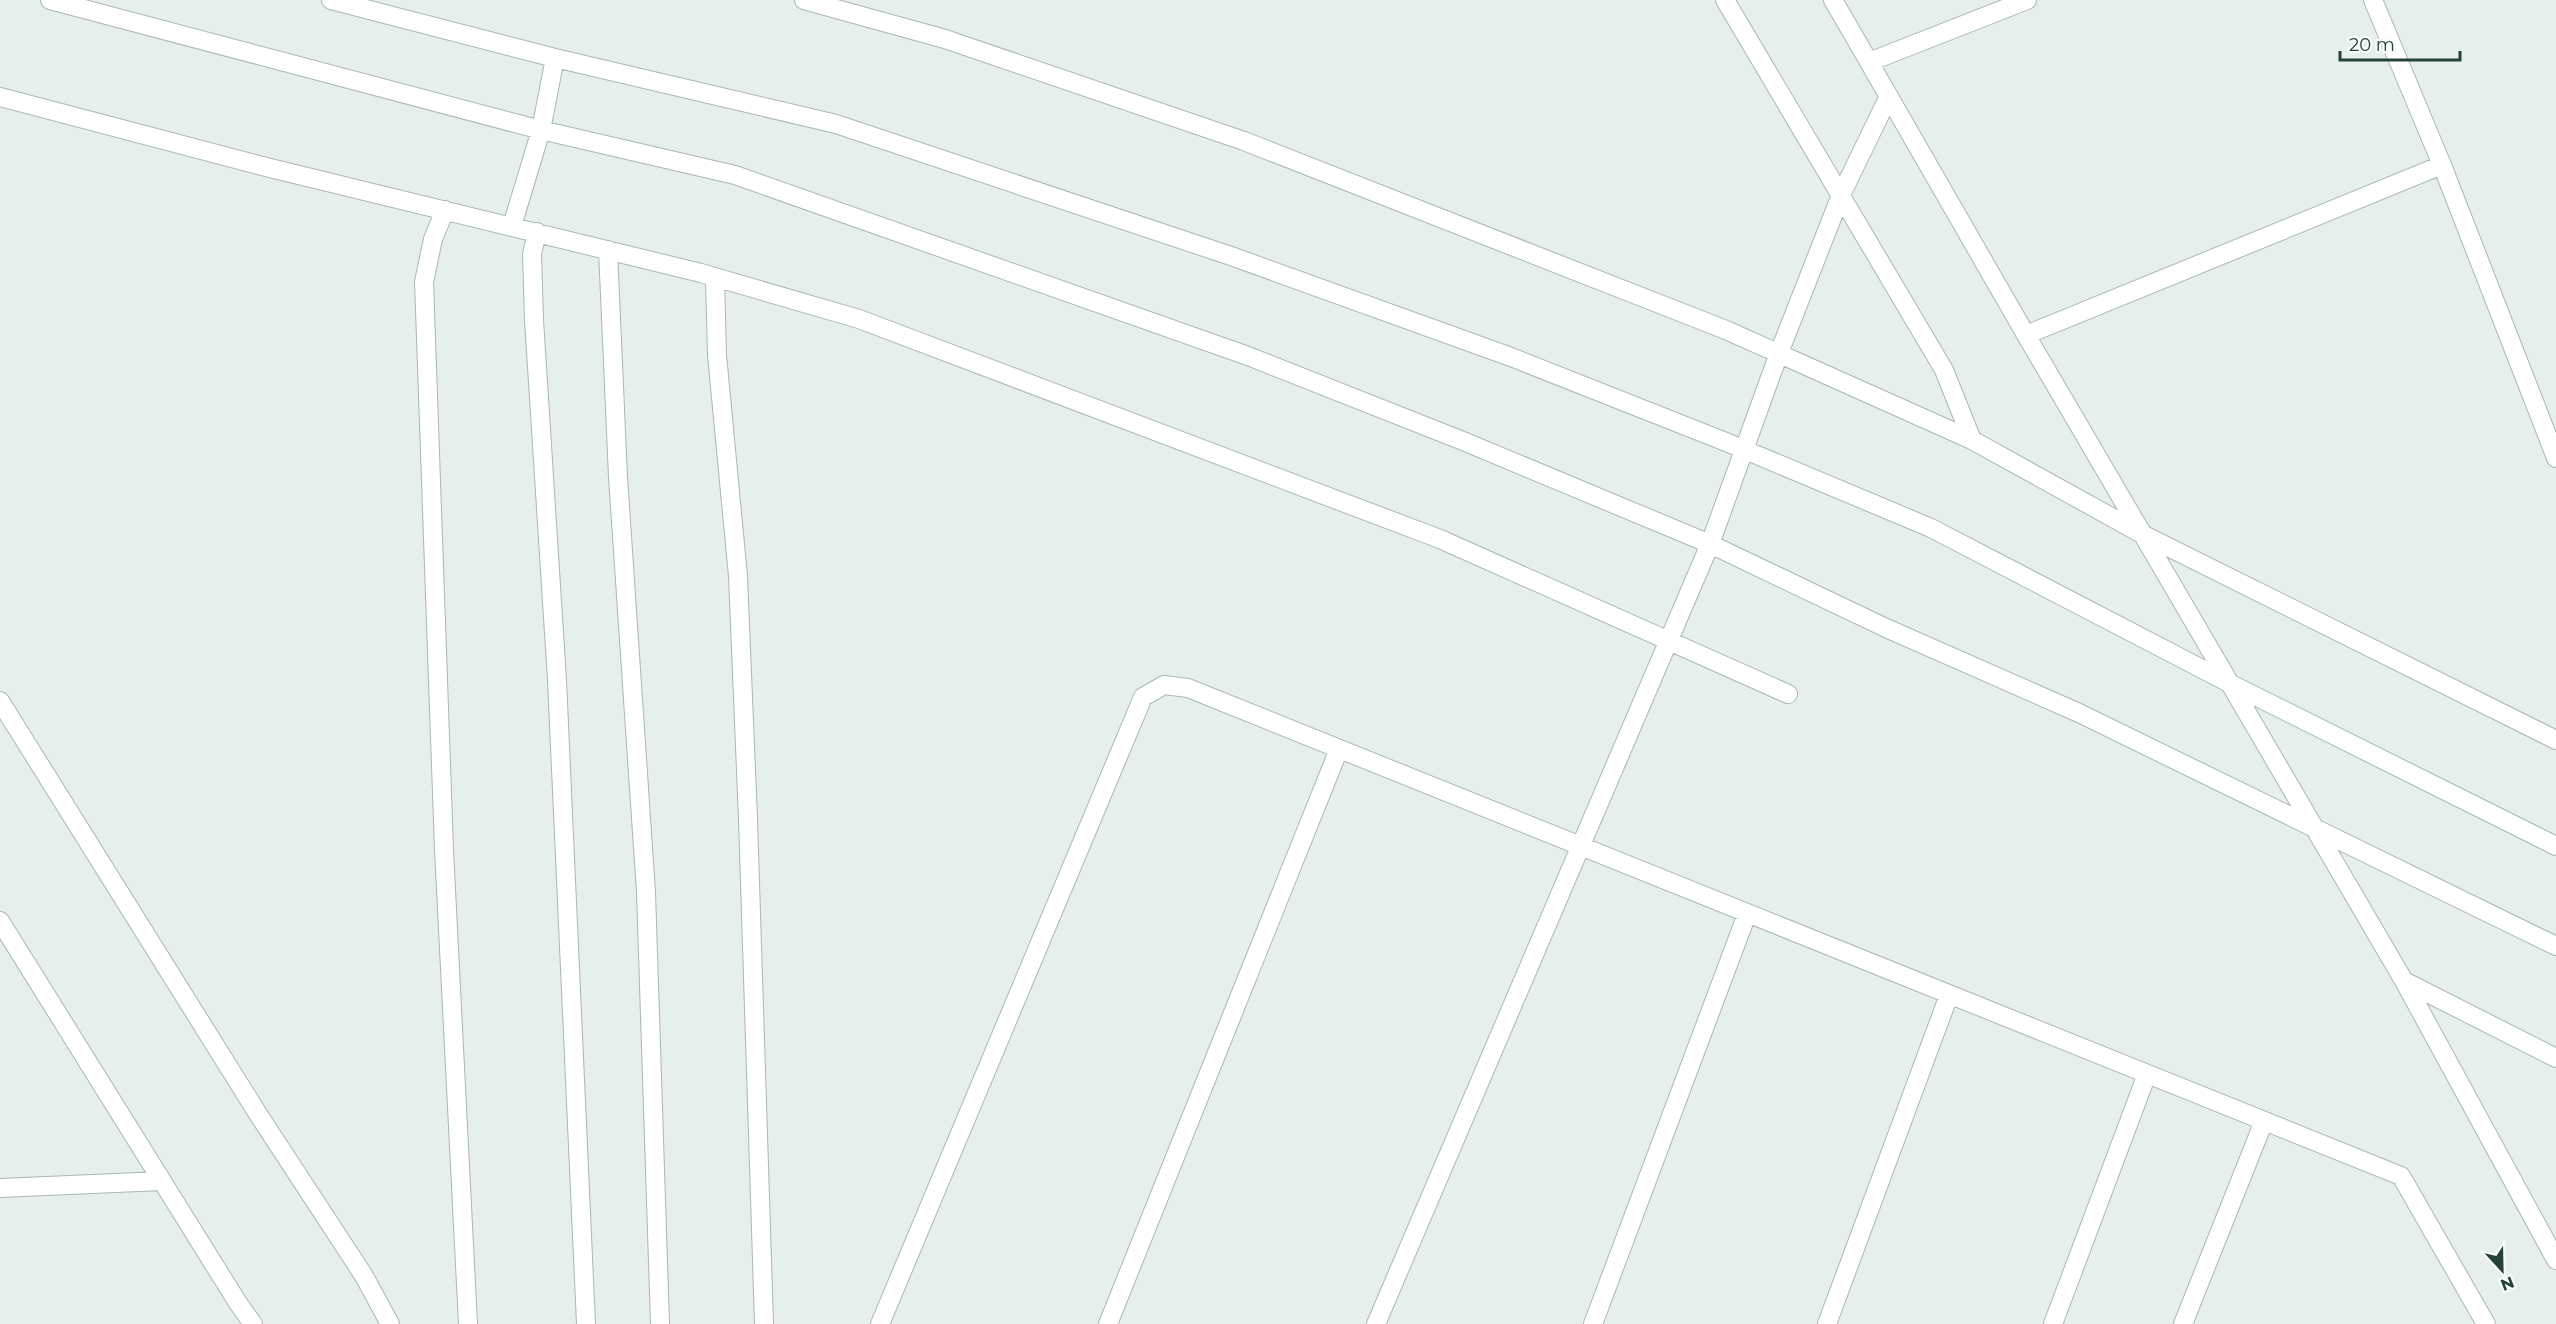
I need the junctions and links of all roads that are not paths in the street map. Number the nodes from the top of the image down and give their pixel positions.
1 (50, 0) edge
2 (331, 0) edge
3 (804, 0) edge
4 (1725, 0) edge
5 (1833, 0) edge
6 (2027, 0) edge
7 (2373, 0) edge
8 (555, 58) junction
9 (1869, 62) junction
10 (1889, 96) junction
11 (0, 97) edge
12 (541, 130) junction
13 (2442, 165) junction
14 (1841, 195) junction
15 (445, 210) junction
16 (512, 226) junction
17 (537, 232) junction
18 (608, 250) junction
19 (715, 278) junction
20 (2026, 335) junction
21 (1779, 353) junction
22 (1972, 440) junction
23 (1745, 450) junction
24 (2556, 458) edge
25 (2142, 534) junction
26 (1710, 544) junction
27 (1669, 641) junction
28 (2231, 684) junction
29 (1788, 693) dead end
30 (0, 701) edge
31 (2556, 740) edge
32 (1339, 749) junction
33 (2315, 828) junction
34 (2556, 846) edge
35 (1580, 847) junction
36 (1747, 914) junction
37 (0, 921) edge
38 (2556, 946) edge
39 (2404, 981) junction
40 (1949, 994) junction
41 (2556, 1058) edge
42 (2147, 1074) junction
43 (2264, 1121) junction
44 (162, 1181) junction
45 (0, 1188) edge
46 (2556, 1260) edge
47 (253, 1324) edge
48 (390, 1324) edge
49 (468, 1324) edge
50 (586, 1324) edge
51 (660, 1324) edge
52 (764, 1324) edge
53 (880, 1324) edge
54 (1108, 1324) edge
55 (1376, 1324) edge
56 (1593, 1324) edge
57 (1827, 1324) edge
58 (2053, 1324) edge
59 (2184, 1324) edge
60 (2486, 1324) edge

1 - 12 street
2 - 8 street
3 - 21 street
4 - 14 street
5 - 9 street
6 - 9 street
7 - 13 street
8 - 12 street
8 - 23 street
9 - 10 street
10 - 14 street
10 - 20 street
11 - 15 street
12 - 16 street
12 - 26 street
13 - 20 street
13 - 24 street
14 - 21 street
14 - 22 street
15 - 16 street
15 - 49 street
16 - 17 street
17 - 18 street
17 - 50 street
18 - 19 street
18 - 51 street
19 - 27 street
19 - 52 street
20 - 25 street
21 - 22 street
21 - 23 street
22 - 25 street
23 - 26 street
23 - 28 street
25 - 28 street
25 - 31 street
26 - 27 street
26 - 33 street
27 - 29 street
27 - 35 street
28 - 33 street
28 - 34 street
30 - 48 street
32 - 35 street
32 - 53 street
32 - 54 street
33 - 38 street
33 - 39 street
35 - 36 street
35 - 55 street
36 - 40 street
36 - 56 street
37 - 44 street
39 - 41 street
39 - 46 street
40 - 42 street
40 - 57 street
42 - 43 street
42 - 58 street
43 - 59 street
43 - 60 street
44 - 45 street
44 - 47 street

